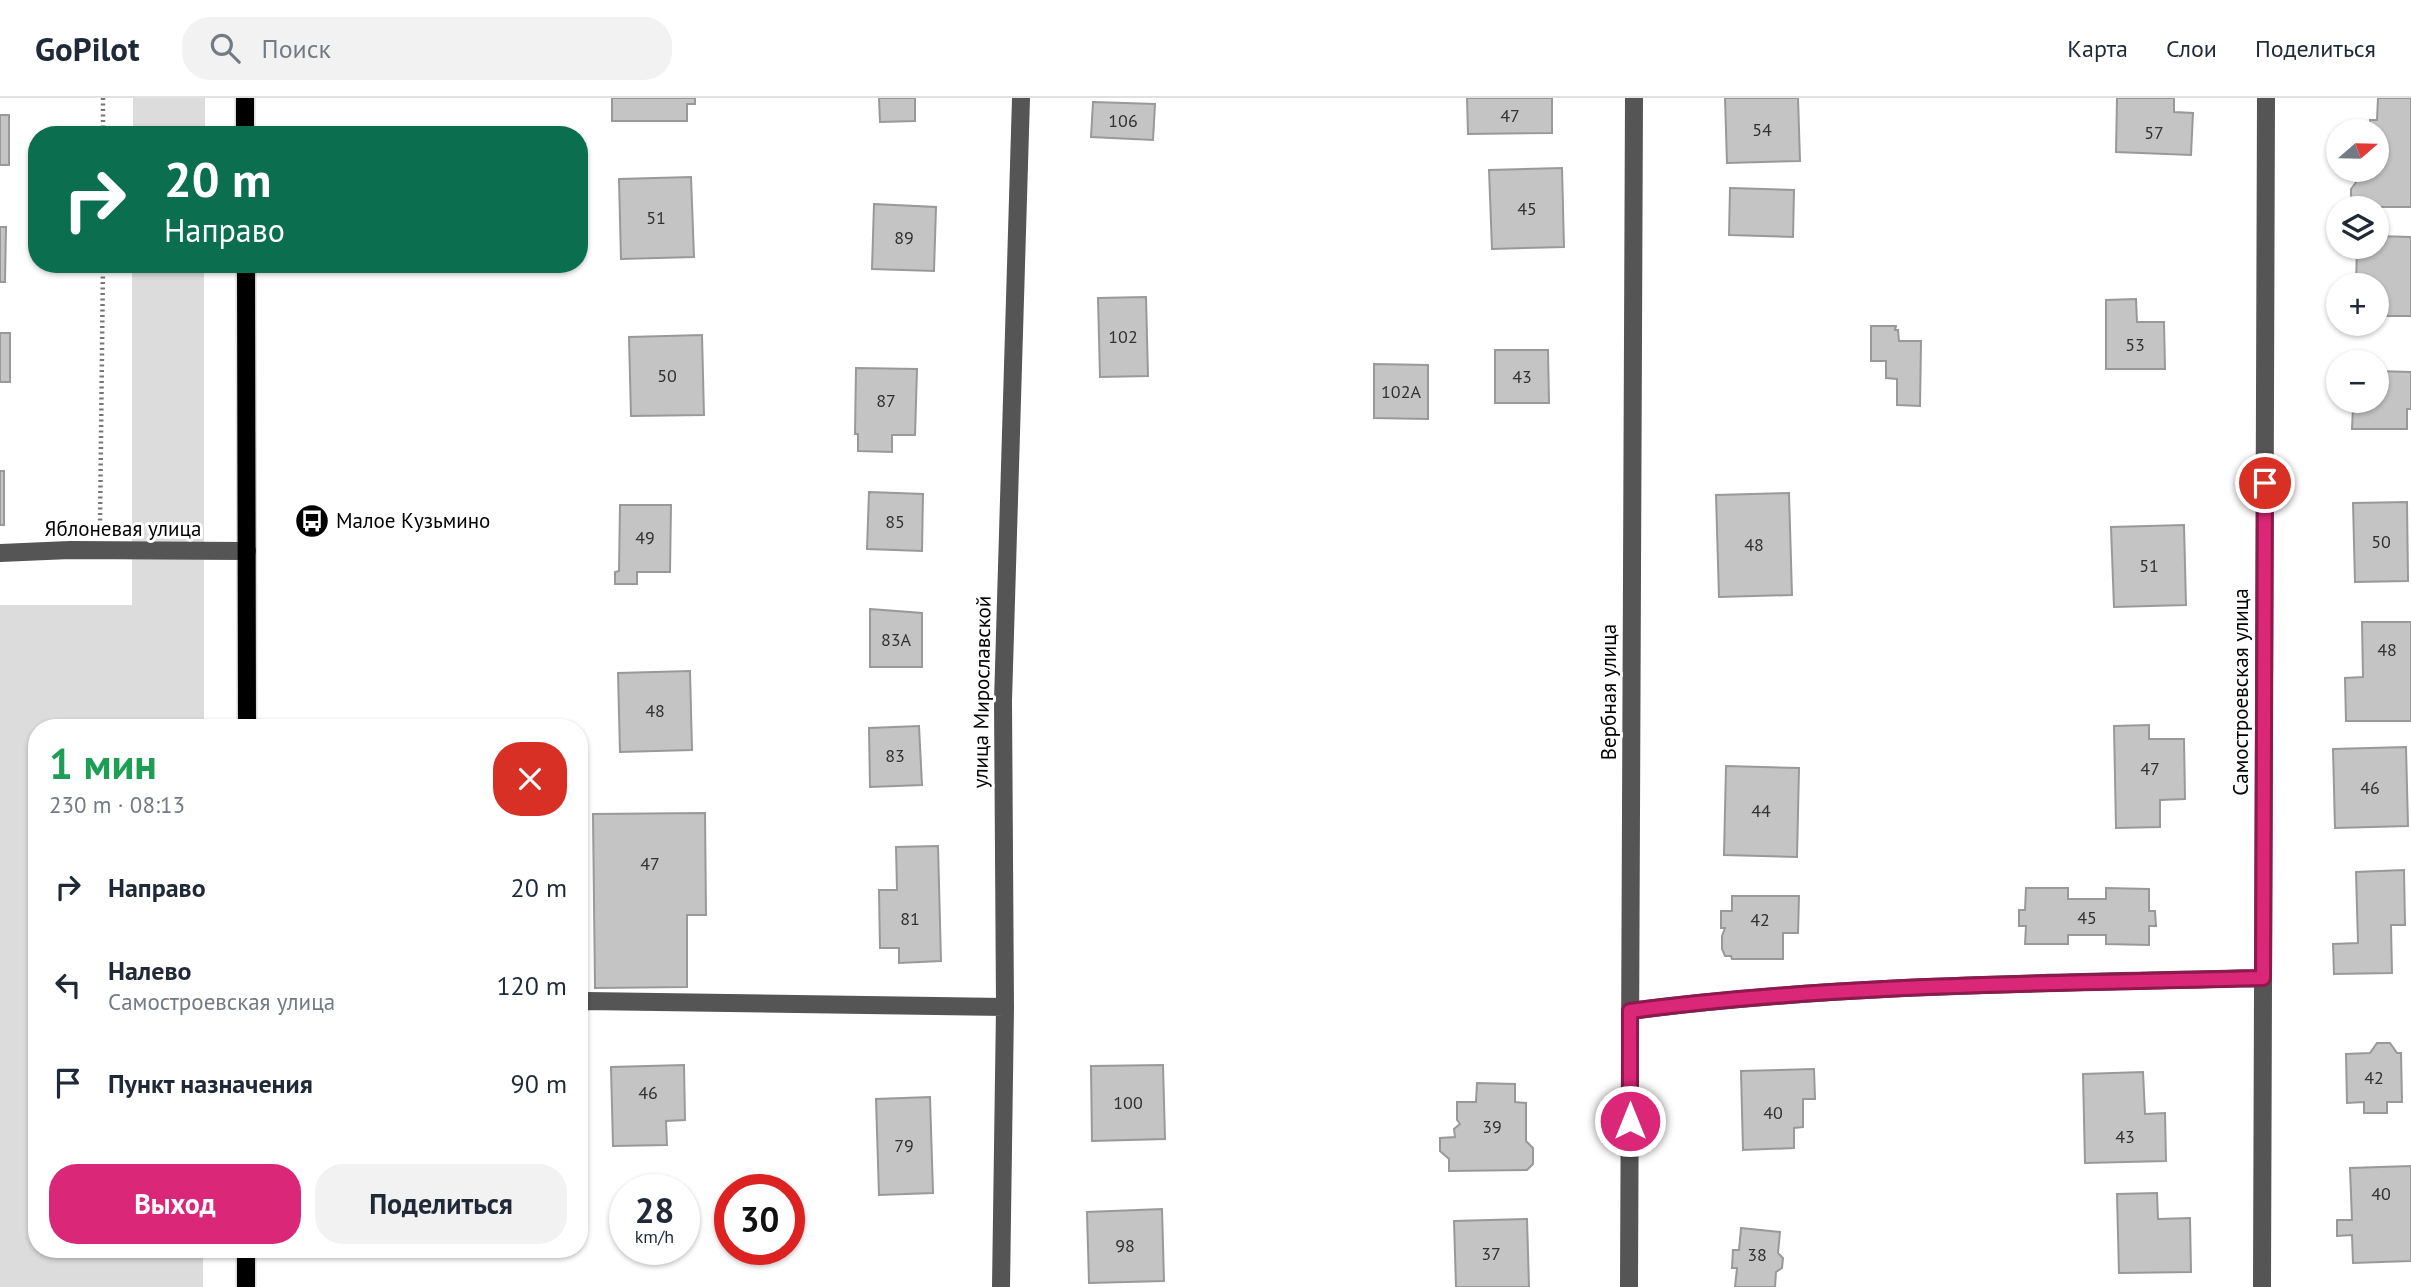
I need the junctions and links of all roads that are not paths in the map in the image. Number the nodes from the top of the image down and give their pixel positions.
1 (245, 98) edge
2 (1021, 98) edge
3 (1634, 98) edge
4 (2266, 98) edge
5 (246, 126) edge
6 (246, 273) edge
7 (247, 551) junction
8 (0, 553) edge
9 (247, 719) edge
10 (2263, 978) junction
11 (588, 1000) edge
12 (1005, 1007) junction
13 (1630, 1011) junction
14 (246, 1258) edge
15 (246, 1287) edge
16 (1001, 1287) edge
17 (1629, 1287) edge
18 (2262, 1287) edge

1 - 5 main road
2 - 12 street, улица Мирославской
3 - 13 street, Вербная улица
4 - 10 street, Самостроевская улица
6 - 7 main road
7 - 8 street, Яблоневая улица
7 - 9 main road
10 - 13 street
10 - 18 street, Самостроевская улица
11 - 12 street
12 - 16 street, улица Мирославской
13 - 17 street, Вербная улица
14 - 15 main road

